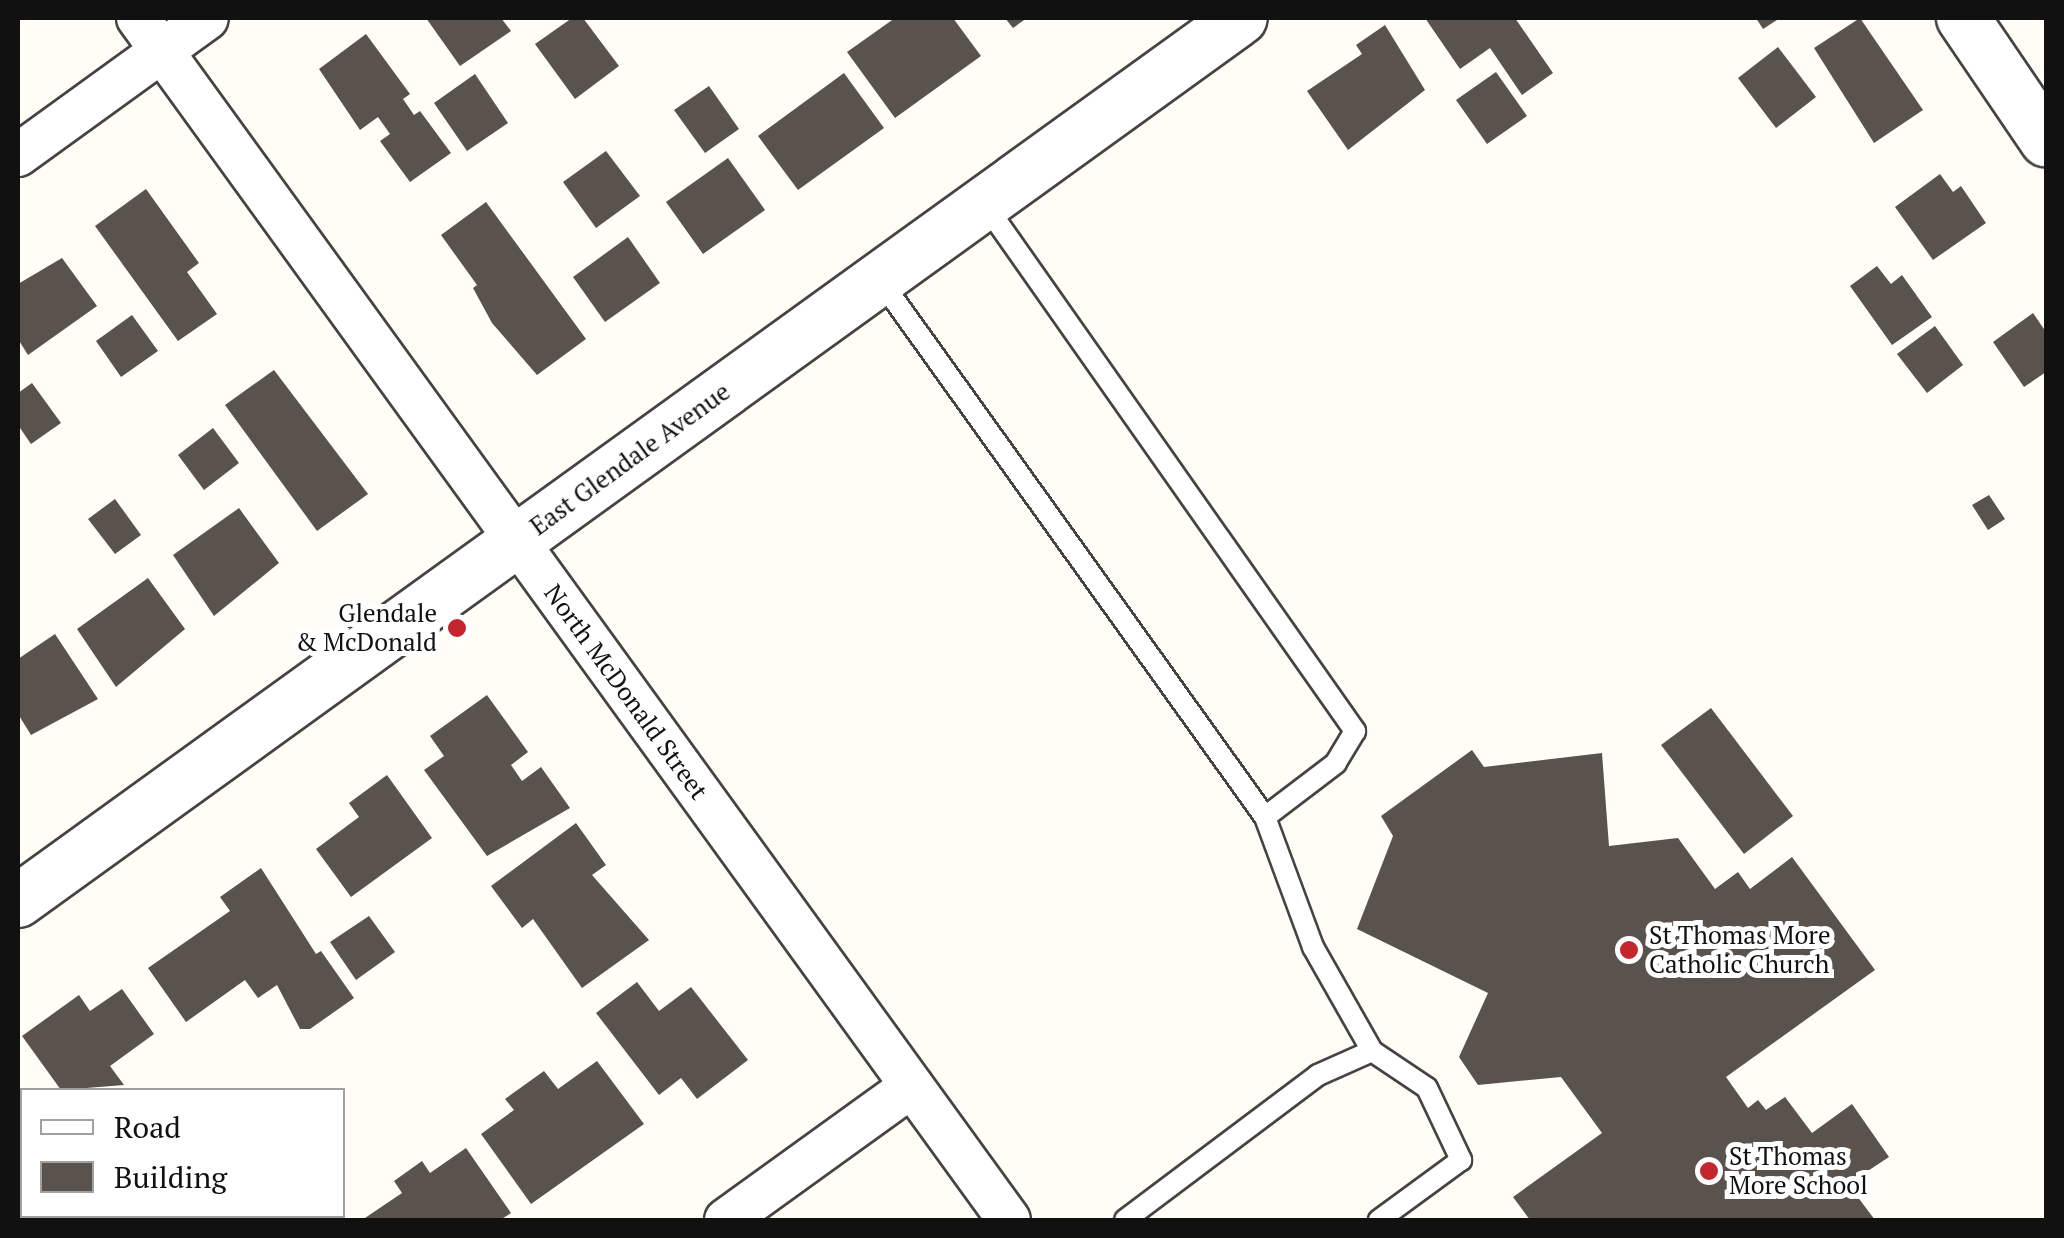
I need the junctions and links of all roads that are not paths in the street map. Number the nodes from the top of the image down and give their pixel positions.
1 (207, 18) edge
2 (1241, 18) edge
3 (1962, 18) edge
4 (150, 34) edge
5 (2046, 140) edge
6 (18, 155) edge
7 (984, 204) junction
8 (879, 278) junction
9 (517, 542) junction
10 (1265, 817) junction
11 (18, 900) edge
12 (1372, 1050) junction
13 (912, 1086) junction
14 (726, 1220) edge
15 (1009, 1220) edge
16 (1125, 1220) edge
17 (1379, 1220) edge

1 - 4 street
2 - 7 street, East Glendale Avenue
3 - 5 street
4 - 6 street
4 - 9 street, North McDonald Street
7 - 8 street, East Glendale Avenue
7 - 10 lane
8 - 9 street, East Glendale Avenue
8 - 10 lane
9 - 11 street, East Glendale Avenue
9 - 13 street, North McDonald Street
10 - 12 lane
12 - 16 lane
12 - 17 lane
13 - 14 street
13 - 15 street, North McDonald Street

